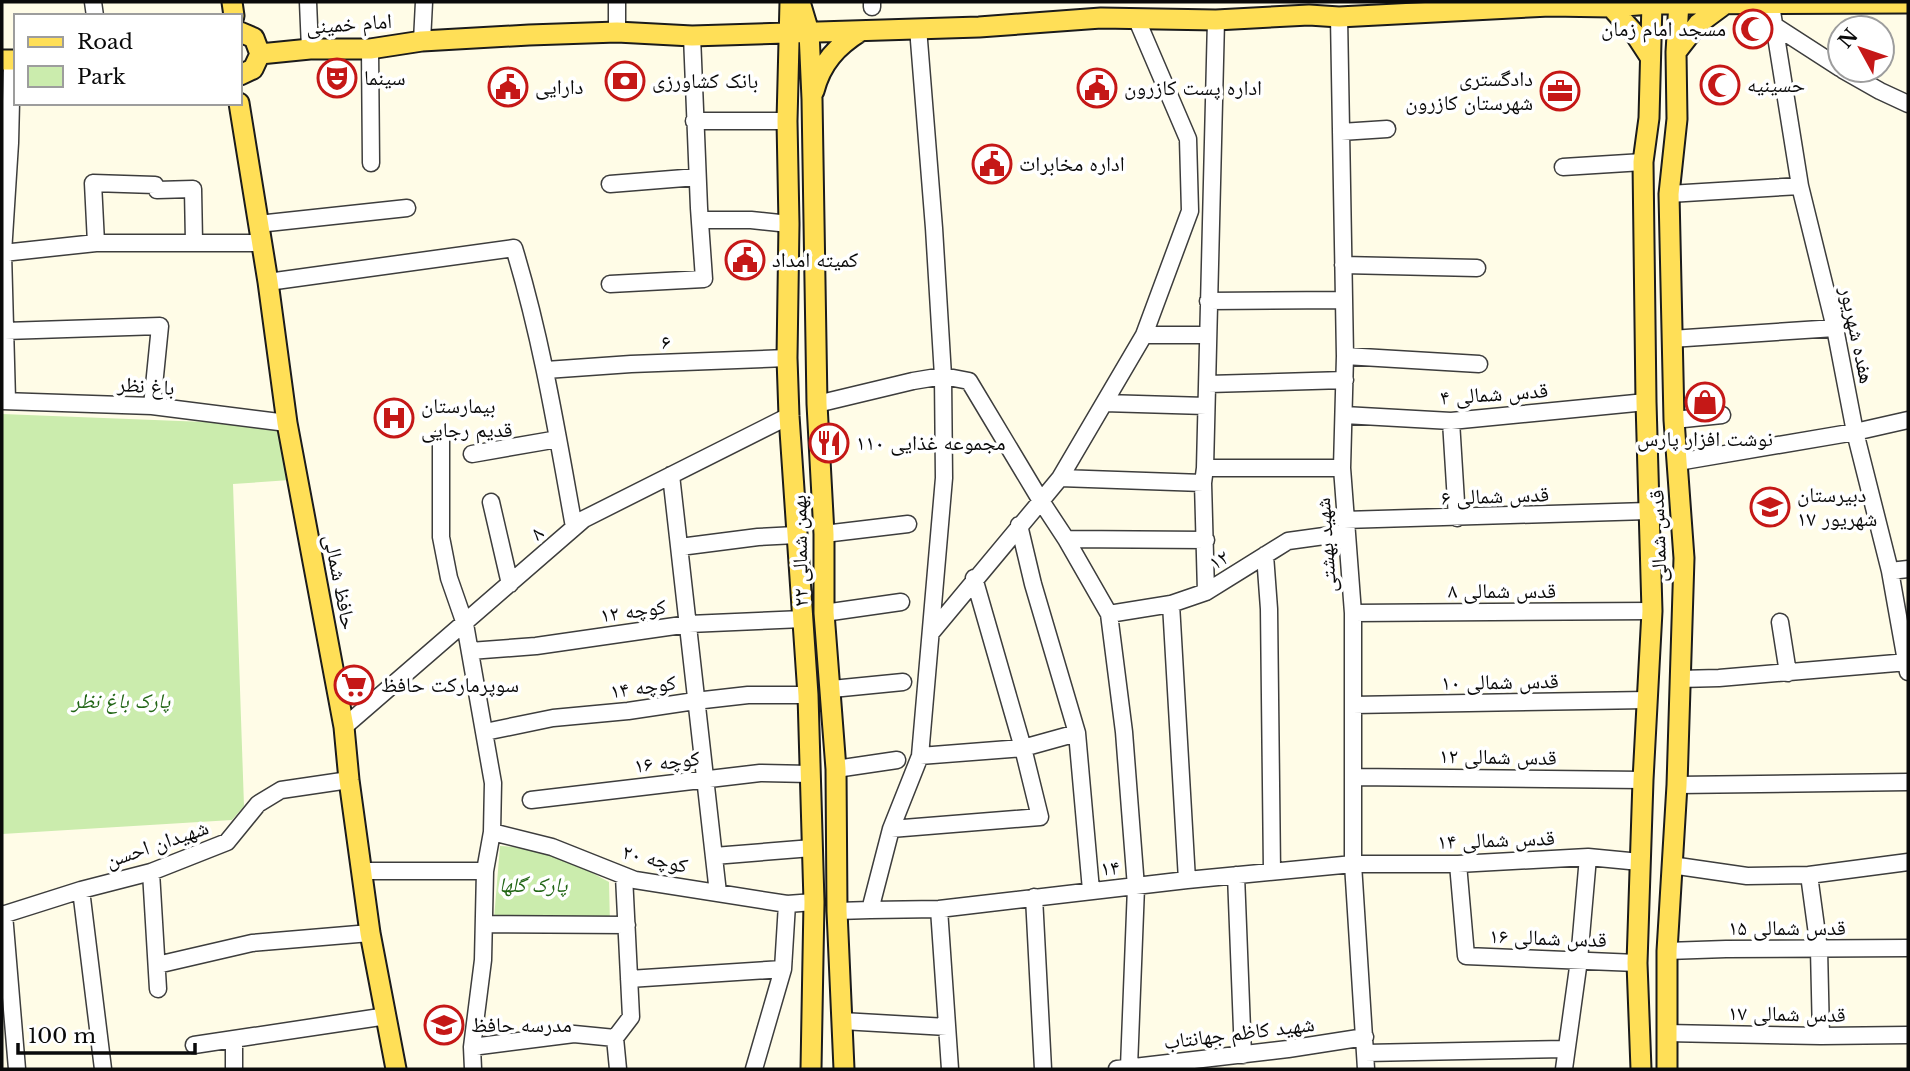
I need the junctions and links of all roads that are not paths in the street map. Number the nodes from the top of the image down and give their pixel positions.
1 (308, 2) edge
2 (424, 2) edge
3 (617, 2) edge
4 (790, 2) edge
5 (800, 2) edge
6 (1651, 3) edge
7 (1679, 3) edge
8 (1726, 3) edge
9 (1799, 3) edge
10 (1908, 3) edge
11 (1550, 4) edge
12 (1772, 5) junction
13 (1611, 7) junction
14 (1309, 8) edge
15 (1100, 10) edge
16 (1339, 17) junction
17 (1137, 20) junction
18 (1216, 20) junction
19 (1775, 26) junction
20 (918, 28) junction
21 (863, 30) junction
22 (617, 32) junction
23 (799, 32) junction
24 (242, 33) edge
25 (692, 36) junction
26 (422, 41) junction
27 (310, 49) junction
28 (370, 49) junction
29 (1676, 52) junction
30 (260, 54) junction
31 (1650, 57) junction
32 (1826, 59) edge
33 (10, 60) edge
34 (242, 74) edge
35 (1868, 84) edge
36 (812, 99) junction
37 (1908, 104) edge
38 (239, 105) edge
39 (6, 112) edge
40 (694, 121) junction
41 (787, 121) junction
42 (1387, 129) dead end
43 (1341, 132) junction
44 (1643, 162) junction
45 (371, 163) dead end
46 (1563, 167) dead end
47 (697, 177) junction
48 (610, 184) dead end
49 (1800, 186) junction
50 (1669, 194) junction
51 (407, 208) dead end
52 (700, 220) junction
53 (789, 224) junction
54 (259, 233) junction
55 (194, 242) junction
56 (96, 243) junction
57 (3, 253) edge
58 (1343, 265) junction
59 (1477, 268) dead end
60 (268, 282) junction
61 (610, 284) dead end
62 (1344, 300) junction
63 (1208, 301) junction
64 (3, 304) edge
65 (1835, 328) junction
66 (5, 331) junction
67 (1144, 335) junction
68 (1207, 335) junction
69 (1671, 338) junction
70 (1345, 356) junction
71 (787, 358) junction
72 (1479, 364) dead end
73 (546, 370) junction
74 (943, 376) junction
75 (1345, 380) junction
76 (1208, 384) junction
77 (4, 400) edge
78 (1646, 402) junction
79 (1104, 403) junction
80 (817, 404) junction
81 (152, 406) junction
82 (1206, 406) junction
83 (1344, 415) junction
84 (1722, 415) dead end
85 (789, 416) junction
86 (1908, 420) edge
87 (1451, 421) junction
88 (1674, 421) junction
89 (287, 423) junction
90 (1855, 432) junction
91 (441, 438) dead end
92 (558, 439) junction
93 (472, 454) dead end
94 (1678, 462) junction
95 (1342, 468) junction
96 (671, 475) junction
97 (1204, 475) junction
98 (1060, 478) junction
99 (1041, 501) junction
100 (491, 502) dead end
101 (1648, 511) junction
102 (1457, 518) junction
103 (908, 524) dead end
104 (1019, 525) junction
105 (1345, 526) junction
106 (575, 527) junction
107 (824, 534) junction
108 (796, 536) junction
109 (1066, 538) junction
110 (1206, 540) junction
111 (680, 547) junction
112 (1265, 555) junction
113 (1908, 569) edge
114 (1890, 571) junction
115 (974, 578) junction
116 (510, 584) junction
117 (1206, 592) junction
118 (901, 602) dead end
119 (1171, 604) junction
120 (1653, 611) junction
121 (824, 613) junction
122 (1353, 613) junction
123 (1109, 614) junction
124 (803, 619) junction
125 (1780, 622) dead end
126 (465, 624) junction
127 (689, 624) junction
128 (930, 633) junction
129 (470, 651) junction
130 (1908, 665) edge
131 (1788, 673) junction
132 (1679, 679) junction
133 (903, 682) dead end
134 (832, 689) junction
135 (808, 695) junction
136 (1647, 700) junction
137 (695, 701) junction
138 (1353, 705) junction
139 (344, 727) junction
140 (485, 732) junction
141 (1077, 733) junction
142 (1023, 748) junction
143 (920, 756) junction
144 (897, 760) dead end
145 (836, 769) junction
146 (810, 774) junction
147 (1353, 777) junction
148 (704, 778) junction
149 (349, 780) junction
150 (1643, 780) junction
151 (1908, 782) edge
152 (1677, 785) junction
153 (531, 800) dead end
154 (891, 829) junction
155 (492, 832) junction
156 (812, 848) junction
157 (713, 856) junction
158 (1588, 857) junction
159 (1640, 862) junction
160 (1908, 862) edge
161 (1353, 864) junction
162 (1458, 864) junction
163 (1671, 865) junction
164 (485, 871) junction
165 (1272, 871) junction
166 (151, 872) junction
167 (363, 872) junction
168 (1236, 875) junction
169 (1809, 875) junction
170 (624, 876) junction
171 (1187, 880) junction
172 (1136, 887) junction
173 (81, 890) junction
174 (1091, 890) junction
175 (718, 893) junction
176 (1034, 897) junction
177 (814, 902) junction
178 (787, 904) junction
179 (870, 909) junction
180 (939, 909) junction
181 (837, 911) junction
182 (3, 914) edge
183 (486, 924) junction
184 (626, 925) junction
185 (370, 933) junction
186 (1908, 948) edge
187 (1819, 949) junction
188 (1667, 951) junction
189 (1579, 960) junction
190 (1637, 962) junction
191 (156, 965) junction
192 (783, 969) junction
193 (629, 979) junction
194 (158, 989) dead end
195 (387, 1016) junction
196 (842, 1021) junction
197 (947, 1027) junction
198 (1666, 1033) junction
199 (1908, 1035) edge
200 (1821, 1036) junction
201 (615, 1038) junction
202 (234, 1039) junction
203 (194, 1045) dead end
204 (472, 1046) junction
205 (1565, 1049) junction
206 (1365, 1053) edge
207 (1243, 1055) junction
208 (1207, 1064) edge
209 (1123, 1068) edge
210 (17, 1069) edge
211 (103, 1069) edge
212 (234, 1069) edge
213 (396, 1069) edge
214 (473, 1069) edge
215 (618, 1069) edge
216 (754, 1069) edge
217 (811, 1069) edge
218 (844, 1069) edge
219 (950, 1069) edge
220 (1043, 1069) edge
221 (1564, 1069) edge
222 (1641, 1069) edge
223 (1667, 1069) edge

1 - 27 street
2 - 26 street
3 - 22 street
4 - 23 main road
5 - 23 main road
6 - 7 main road, امام خمینی
6 - 13 main road, امام خمینی
6 - 31 main road, قدس شمالی
7 - 8 main road, امام خمینی
7 - 29 main road, قدس شمالی
8 - 12 main road, امام خمینی
8 - 29 main road
9 - 10 main road, امام خمینی
9 - 12 main road, امام خمینی
11 - 13 main road, امام خمینی
11 - 16 main road, امام خمینی
12 - 19 street, هفده شهریور
13 - 31 main road
14 - 16 main road, امام خمینی
14 - 18 main road, امام خمینی
15 - 17 main road, امام خمینی
15 - 20 main road, امام خمینی
16 - 43 street, شهید بهشتی
17 - 18 main road, امام خمینی
17 - 67 street
18 - 63 street
19 - 32 street
19 - 49 street, هفده شهریور
20 - 21 main road, امام خمینی
20 - 74 street
21 - 23 main road, امام خمینی
21 - 36 main road
22 - 25 main road, امام خمینی
22 - 26 main road, امام خمینی
23 - 25 main road, امام خمینی
23 - 36 main road, ۲۲ بهمن شمالی
23 - 41 main road, ۲۲ بهمن شمالی
24 - 30 main road
25 - 40 street
26 - 28 main road, امام خمینی
27 - 28 main road, امام خمینی
27 - 30 main road, امام خمینی
28 - 45 street
29 - 50 main road, قدس شمالی
30 - 34 main road
31 - 44 main road, قدس شمالی
33 - 39 street
35 - 37 street
36 - 80 main road, ۲۲ بهمن شمالی
38 - 54 main road, حافظ شمالی
39 - 57 street
40 - 41 street
40 - 47 street
41 - 53 main road, ۲۲ بهمن شمالی
42 - 43 street
43 - 58 street, شهید بهشتی
44 - 46 street
44 - 78 main road, قدس شمالی
47 - 48 street
47 - 52 street
49 - 50 street
49 - 65 street, هفده شهریور
50 - 69 main road, قدس شمالی
51 - 54 street
52 - 53 street
52 - 61 street
53 - 71 main road, ۲۲ بهمن شمالی
54 - 55 street
54 - 60 main road, حافظ شمالی
55 - 56 street
55 - 56 street
56 - 57 street
57 - 64 street
58 - 59 street
58 - 62 street, شهید بهشتی
60 - 73 street
60 - 89 main road, حافظ شمالی
62 - 63 street
62 - 70 street, شهید بهشتی
63 - 68 street
64 - 66 street
65 - 69 street
65 - 90 street, هفده شهریور
66 - 77 street
66 - 81 street
67 - 68 street
67 - 79 street
68 - 76 street
69 - 88 main road, قدس شمالی
70 - 72 street
70 - 75 street, شهید بهشتی
71 - 73 street, ۶
71 - 85 main road, ۲۲ بهمن شمالی
73 - 92 street
74 - 80 street
74 - 99 street
74 - 128 street
75 - 76 street
75 - 83 street, شهید بهشتی
76 - 82 street
77 - 81 street, باغ نظر
78 - 87 street, قدس شمالی ۴
78 - 101 main road, قدس شمالی
79 - 82 street
79 - 98 street
80 - 107 main road, ۲۲ بهمن شمالی
81 - 89 street, باغ نظر
82 - 97 street
83 - 87 street, قدس شمالی ۴
83 - 95 street, شهید بهشتی
84 - 88 street
85 - 96 street, ۸
85 - 108 main road, ۲۲ بهمن شمالی
86 - 90 street
87 - 102 street
88 - 94 main road, قدس شمالی
89 - 139 main road, حافظ شمالی
90 - 94 street
90 - 114 street, هفده شهریور
91 - 126 street
92 - 93 street
92 - 106 street
94 - 132 main road, قدس شمالی
95 - 97 street
95 - 105 street, شهید بهشتی
96 - 106 street, ۸
96 - 111 street
97 - 98 street
97 - 110 street
98 - 99 street
99 - 104 street
99 - 109 street
100 - 116 street
101 - 102 street, قدس شمالی ۶
101 - 120 main road, قدس شمالی
102 - 105 street, قدس شمالی ۶
103 - 107 street
104 - 115 street
104 - 141 street
105 - 112 street, ۱۲
105 - 122 street, شهید بهشتی
106 - 116 street, ۸
107 - 121 main road, ۲۲ بهمن شمالی
108 - 111 street
108 - 124 main road, ۲۲ بهمن شمالی
109 - 110 street
109 - 123 street
110 - 117 street
111 - 127 street
112 - 117 street, ۱۲
112 - 165 street
113 - 114 street
114 - 130 street, هفده شهریور
115 - 128 street
115 - 142 street
116 - 126 street, ۸
117 - 119 street, ۱۲
118 - 121 street
119 - 123 street, ۱۲
119 - 171 street
120 - 122 street, قدس شمالی ۸
120 - 136 main road, قدس شمالی
121 - 134 main road, ۲۲ بهمن شمالی
122 - 138 street, شهید بهشتی
123 - 172 street
124 - 127 street, کوچه ۱۲
124 - 135 main road, ۲۲ بهمن شمالی
125 - 131 street
126 - 129 street
126 - 139 street, ۸
127 - 129 street, کوچه ۱۲
127 - 137 street
128 - 143 street
129 - 140 street
130 - 131 street
131 - 132 street
132 - 152 main road, قدس شمالی
133 - 134 street
134 - 145 main road, ۲۲ بهمن شمالی
135 - 137 street, کوچه ۱۴
135 - 146 main road, ۲۲ بهمن شمالی
136 - 138 street, قدس شمالی ۱۰
136 - 150 main road, قدس شمالی
137 - 140 street, کوچه ۱۴
137 - 148 street
138 - 147 street, شهید بهشتی
139 - 149 main road, حافظ شمالی
140 - 155 street
141 - 142 street
141 - 174 street
142 - 143 street
142 - 154 street
143 - 154 street
144 - 145 street
145 - 181 main road, ۲۲ بهمن شمالی
146 - 148 street, کوچه ۱۶
146 - 156 main road, ۲۲ بهمن شمالی
147 - 150 street, قدس شمالی ۱۲
147 - 161 street, شهید بهشتی
148 - 153 street, کوچه ۱۶
148 - 157 street
149 - 166 street, شهیدان احسن
149 - 167 main road, حافظ شمالی
150 - 159 main road, قدس شمالی
151 - 152 street
152 - 163 main road, قدس شمالی
154 - 179 street
155 - 164 street
155 - 170 street, کوچه ۲۰
156 - 157 street
156 - 177 main road, ۲۲ بهمن شمالی
157 - 175 street
158 - 159 street, قدس شمالی ۱۴
158 - 162 street, قدس شمالی ۱۴
158 - 189 street
159 - 190 main road, قدس شمالی
160 - 169 street
161 - 162 street, قدس شمالی ۱۴
161 - 165 street, ۱۴
161 - 206 street, شهید بهشتی
162 - 189 street, قدس شمالی ۱۶
163 - 169 street
163 - 188 main road, قدس شمالی
164 - 167 street
164 - 183 street
165 - 168 street, ۱۴
166 - 173 street, شهیدان احسن
166 - 191 street
167 - 185 main road, حافظ شمالی
168 - 171 street, ۱۴
168 - 207 street
169 - 187 street
170 - 175 street, کوچه ۲۰
170 - 184 street
171 - 172 street, ۱۴
172 - 174 street, ۱۴
172 - 209 street
173 - 182 street, شهیدان احسن
173 - 211 street
174 - 176 street, ۱۴
175 - 178 street, کوچه ۲۰
176 - 180 street, ۱۴
176 - 220 street
177 - 178 street, کوچه ۲۰
177 - 217 main road, ۲۲ بهمن شمالی
178 - 192 street
179 - 180 street, ۱۴
179 - 181 street, ۱۴
180 - 197 street
181 - 196 main road, ۲۲ بهمن شمالی
182 - 210 street
183 - 184 street
183 - 204 street
184 - 193 street
185 - 191 street
185 - 195 main road, حافظ شمالی
186 - 187 street, قدس شمالی ۱۵
187 - 188 street, قدس شمالی ۱۵
187 - 200 street
188 - 198 main road, قدس شمالی
189 - 190 street, قدس شمالی ۱۶
189 - 205 street
190 - 222 main road, قدس شمالی
191 - 194 street
192 - 193 street
192 - 216 street
193 - 201 street
195 - 202 street
195 - 213 main road, حافظ شمالی
196 - 197 street
196 - 218 main road, ۲۲ بهمن شمالی
197 - 219 street
198 - 200 street, قدس شمالی ۱۷
198 - 223 main road, قدس شمالی
199 - 200 street, قدس شمالی ۱۷
201 - 204 street
201 - 215 street
202 - 203 street
202 - 212 street
204 - 214 street
205 - 206 street, شهید کاظم جهانتاب
205 - 221 street
206 - 207 street, شهید کاظم جهانتاب
207 - 208 street, شهید کاظم جهانتاب
208 - 209 street, شهید کاظم جهانتاب

